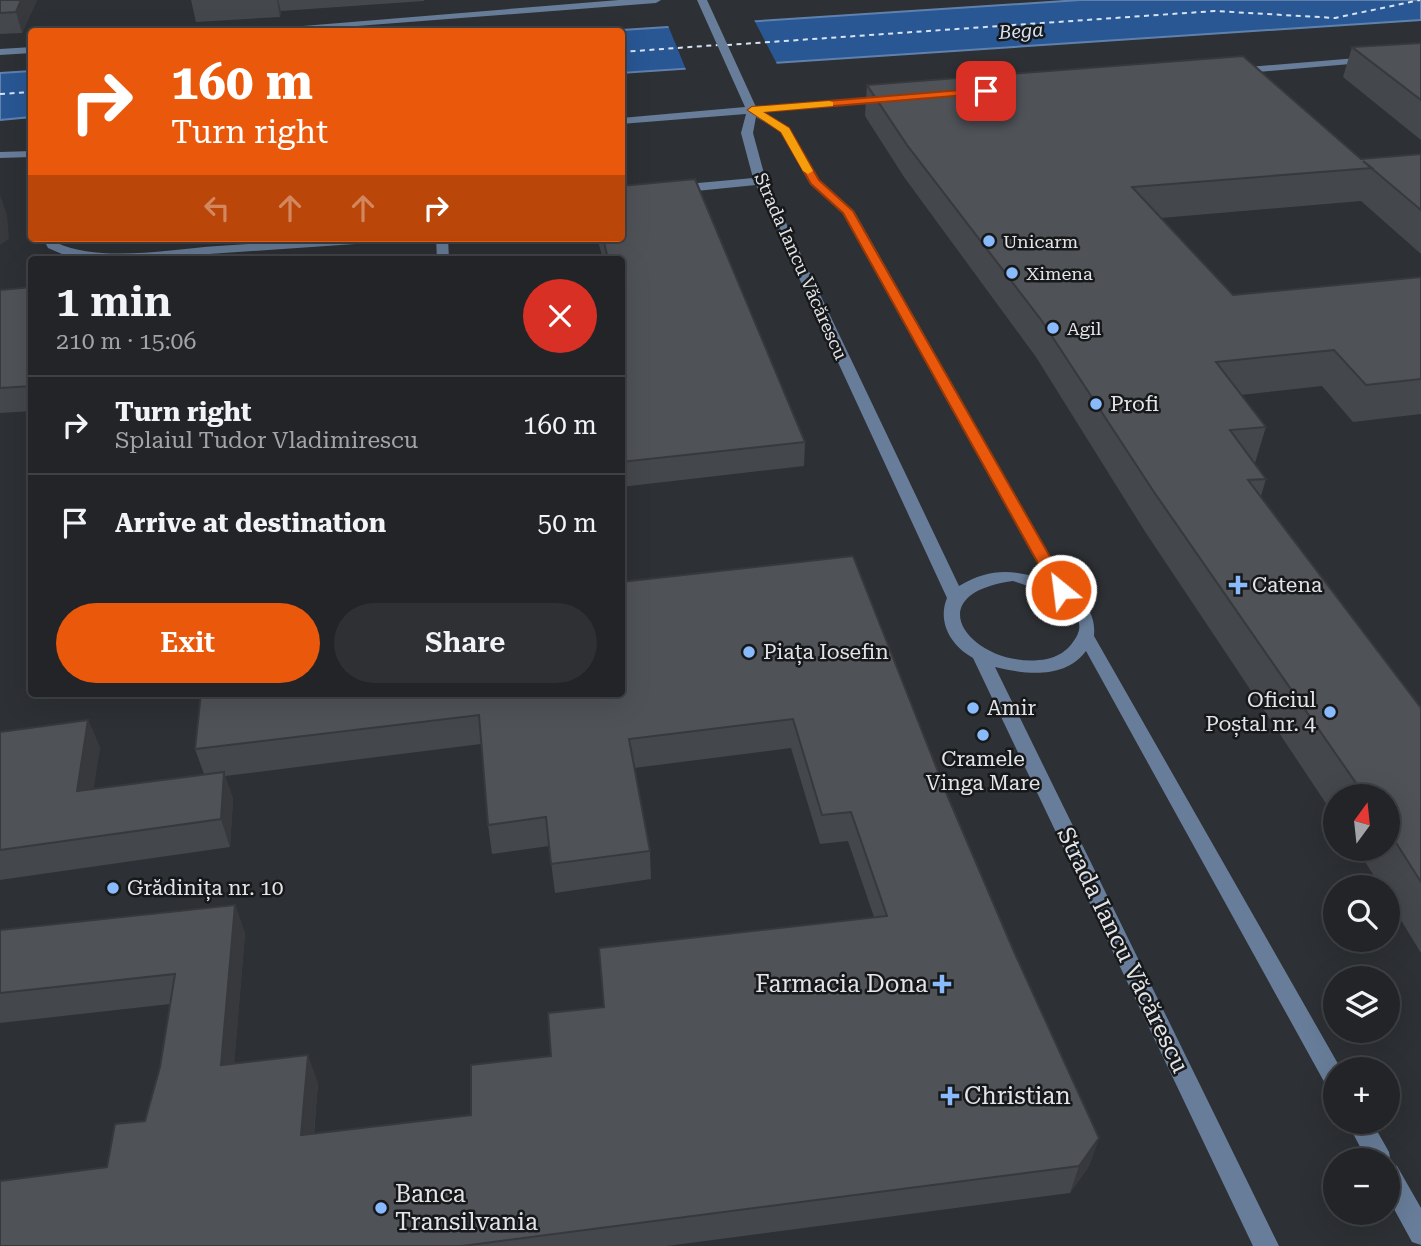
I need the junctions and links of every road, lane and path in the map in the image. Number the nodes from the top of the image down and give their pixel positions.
1 (656, 0) edge
2 (704, 5) edge
3 (272, 28) edge
4 (28, 50) edge
5 (0, 52) edge
6 (1379, 59) edge
7 (1227, 71) edge
8 (894, 98) edge
9 (752, 110) junction
10 (625, 121) edge
11 (28, 154) edge
12 (0, 155) edge
13 (760, 181) junction
14 (662, 190) edge
15 (51, 242) edge
16 (326, 242) edge
17 (100, 256) edge
18 (124, 256) edge
19 (1061, 590) junction
20 (956, 598) junction
21 (1087, 638) junction
22 (980, 655) junction
23 (1323, 1059) edge
24 (1400, 1195) edge
25 (1421, 1233) edge
26 (1266, 1246) edge

1 - 3 street
2 - 9 street
4 - 5 street
6 - 7 street
8 - 9 street
9 - 10 street
9 - 13 street, Strada Iancu Văcărescu
9 - 19 street
11 - 12 street
13 - 14 street
13 - 20 street, Strada Iancu Văcărescu
15 - 17 street
16 - 18 street
19 - 20 street
19 - 21 street
20 - 22 street
21 - 22 street
21 - 23 street
22 - 26 street, Strada Iancu Văcărescu
24 - 25 street

